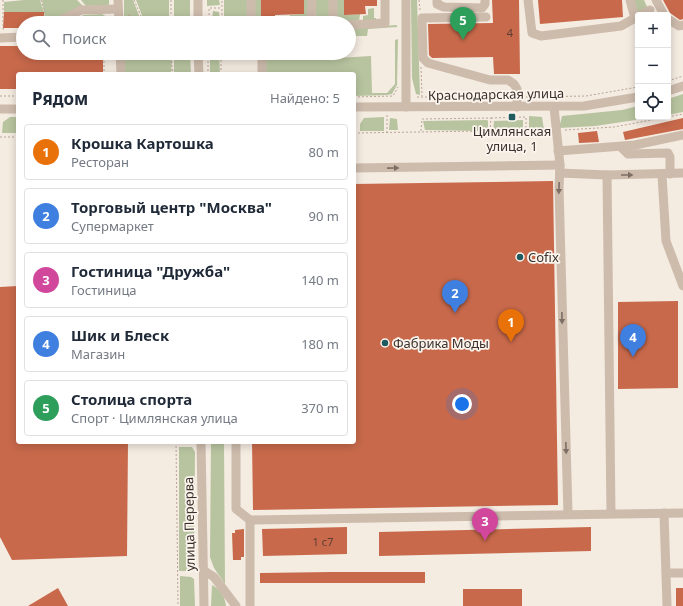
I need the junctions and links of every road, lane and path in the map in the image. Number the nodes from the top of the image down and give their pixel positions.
1 (3, 0) edge
2 (41, 0) edge
3 (134, 0) edge
4 (171, 0) edge
5 (198, 0) edge
6 (222, 0) edge
7 (251, 0) edge
8 (312, 0) edge
9 (333, 0) edge
10 (385, 0) edge
11 (406, 0) edge
12 (437, 0) edge
13 (485, 0) edge
14 (528, 0) edge
15 (630, 0) edge
16 (656, 0) edge
17 (118, 4) edge
18 (222, 8) junction
19 (650, 10) dead end
20 (636, 12) edge
21 (646, 12) edge
22 (662, 12) edge
23 (44, 16) edge
24 (69, 16) edge
25 (119, 16) edge
26 (141, 16) edge
27 (171, 16) edge
28 (198, 16) edge
29 (209, 16) edge
30 (222, 16) edge
31 (251, 16) edge
32 (312, 16) edge
33 (333, 16) edge
34 (486, 17) dead end
35 (635, 18) edge
36 (671, 21) edge
37 (356, 25) edge
38 (683, 25) edge
39 (10, 29) dead end
40 (16, 37) edge
41 (0, 38) edge
42 (120, 60) edge
43 (172, 60) edge
44 (198, 60) edge
45 (208, 60) edge
46 (222, 60) edge
47 (262, 60) edge
48 (104, 61) dead end
49 (172, 68) junction
50 (104, 72) edge
51 (121, 72) edge
52 (172, 72) edge
53 (174, 72) edge
54 (199, 72) edge
55 (208, 72) edge
56 (221, 72) edge
57 (262, 72) edge
58 (683, 76) edge
59 (671, 79) edge
60 (683, 86) edge
61 (635, 88) edge
62 (671, 90) edge
63 (0, 96) edge
64 (16, 96) edge
65 (393, 96) dead end
66 (356, 97) edge
67 (417, 97) dead end
68 (517, 97) junction
69 (635, 98) edge
70 (356, 107) edge
71 (406, 107) junction
72 (554, 107) junction
73 (517, 108) junction
74 (0, 109) edge
75 (16, 109) edge
76 (683, 114) edge
77 (387, 115) dead end
78 (491, 118) junction
79 (557, 130) junction
80 (526, 131) junction
81 (387, 132) junction
82 (420, 132) junction
83 (490, 132) junction
84 (356, 133) edge
85 (683, 135) edge
86 (0, 137) edge
87 (16, 137) edge
88 (621, 147) junction
89 (558, 151) junction
90 (356, 168) edge
91 (560, 169) junction
92 (683, 173) edge
93 (666, 174) junction
94 (607, 175) junction
95 (683, 286) edge
96 (176, 444) edge
97 (201, 444) edge
98 (236, 444) edge
99 (611, 513) junction
100 (664, 513) junction
101 (683, 513) edge
102 (568, 514) junction
103 (250, 520) junction
104 (203, 570) junction
105 (667, 573) junction
106 (683, 573) edge
107 (178, 606) edge
108 (204, 606) edge
109 (236, 606) edge
110 (250, 606) edge
111 (667, 606) edge

1 - 39 path
2 - 23 path
3 - 26 path
4 - 27 path
5 - 28 street
6 - 18 path
7 - 31 street
8 - 32 street
9 - 33 street
10 - 37 street
11 - 71 street
12 - 13 street
14 - 35 street
15 - 20 street
16 - 22 street
17 - 24 street
17 - 25 street
18 - 29 path
18 - 30 path
19 - 21 street
34 - 68 street
36 - 38 street
40 - 41 street
42 - 51 street
43 - 49 path
44 - 54 street
45 - 55 path
46 - 56 path
47 - 57 street
48 - 50 path
49 - 52 path
49 - 53 path
58 - 59 path
60 - 62 street
61 - 68 path
63 - 64 path
65 - 66 path
67 - 68 path
68 - 73 street
69 - 72 street, Краснодарская улица
70 - 71 street, Краснодарская улица
71 - 73 street, Краснодарская улица
72 - 73 street, Краснодарская улица
72 - 79 street
74 - 75 street
76 - 79 path
77 - 81 path
78 - 80 path
78 - 82 path
78 - 83 path
79 - 80 path
79 - 89 street
80 - 83 path
81 - 82 path
81 - 84 path
82 - 83 path
85 - 88 street
86 - 87 path
88 - 89 street
88 - 93 street
89 - 91 street
90 -> 91 street
91 - 94 street
91 -> 102 street
92 - 93 street
94 -> 93 street
93 - 95 street
94 - 99 street
96 - 107 path
97 - 104 street, улица Перерва
98 - 103 street
99 - 100 street
99 - 102 street
100 - 101 street
100 - 105 street
102 - 103 street
103 - 110 street
104 - 108 street, улица Перерва
104 - 109 street
105 - 106 street
105 - 111 street

